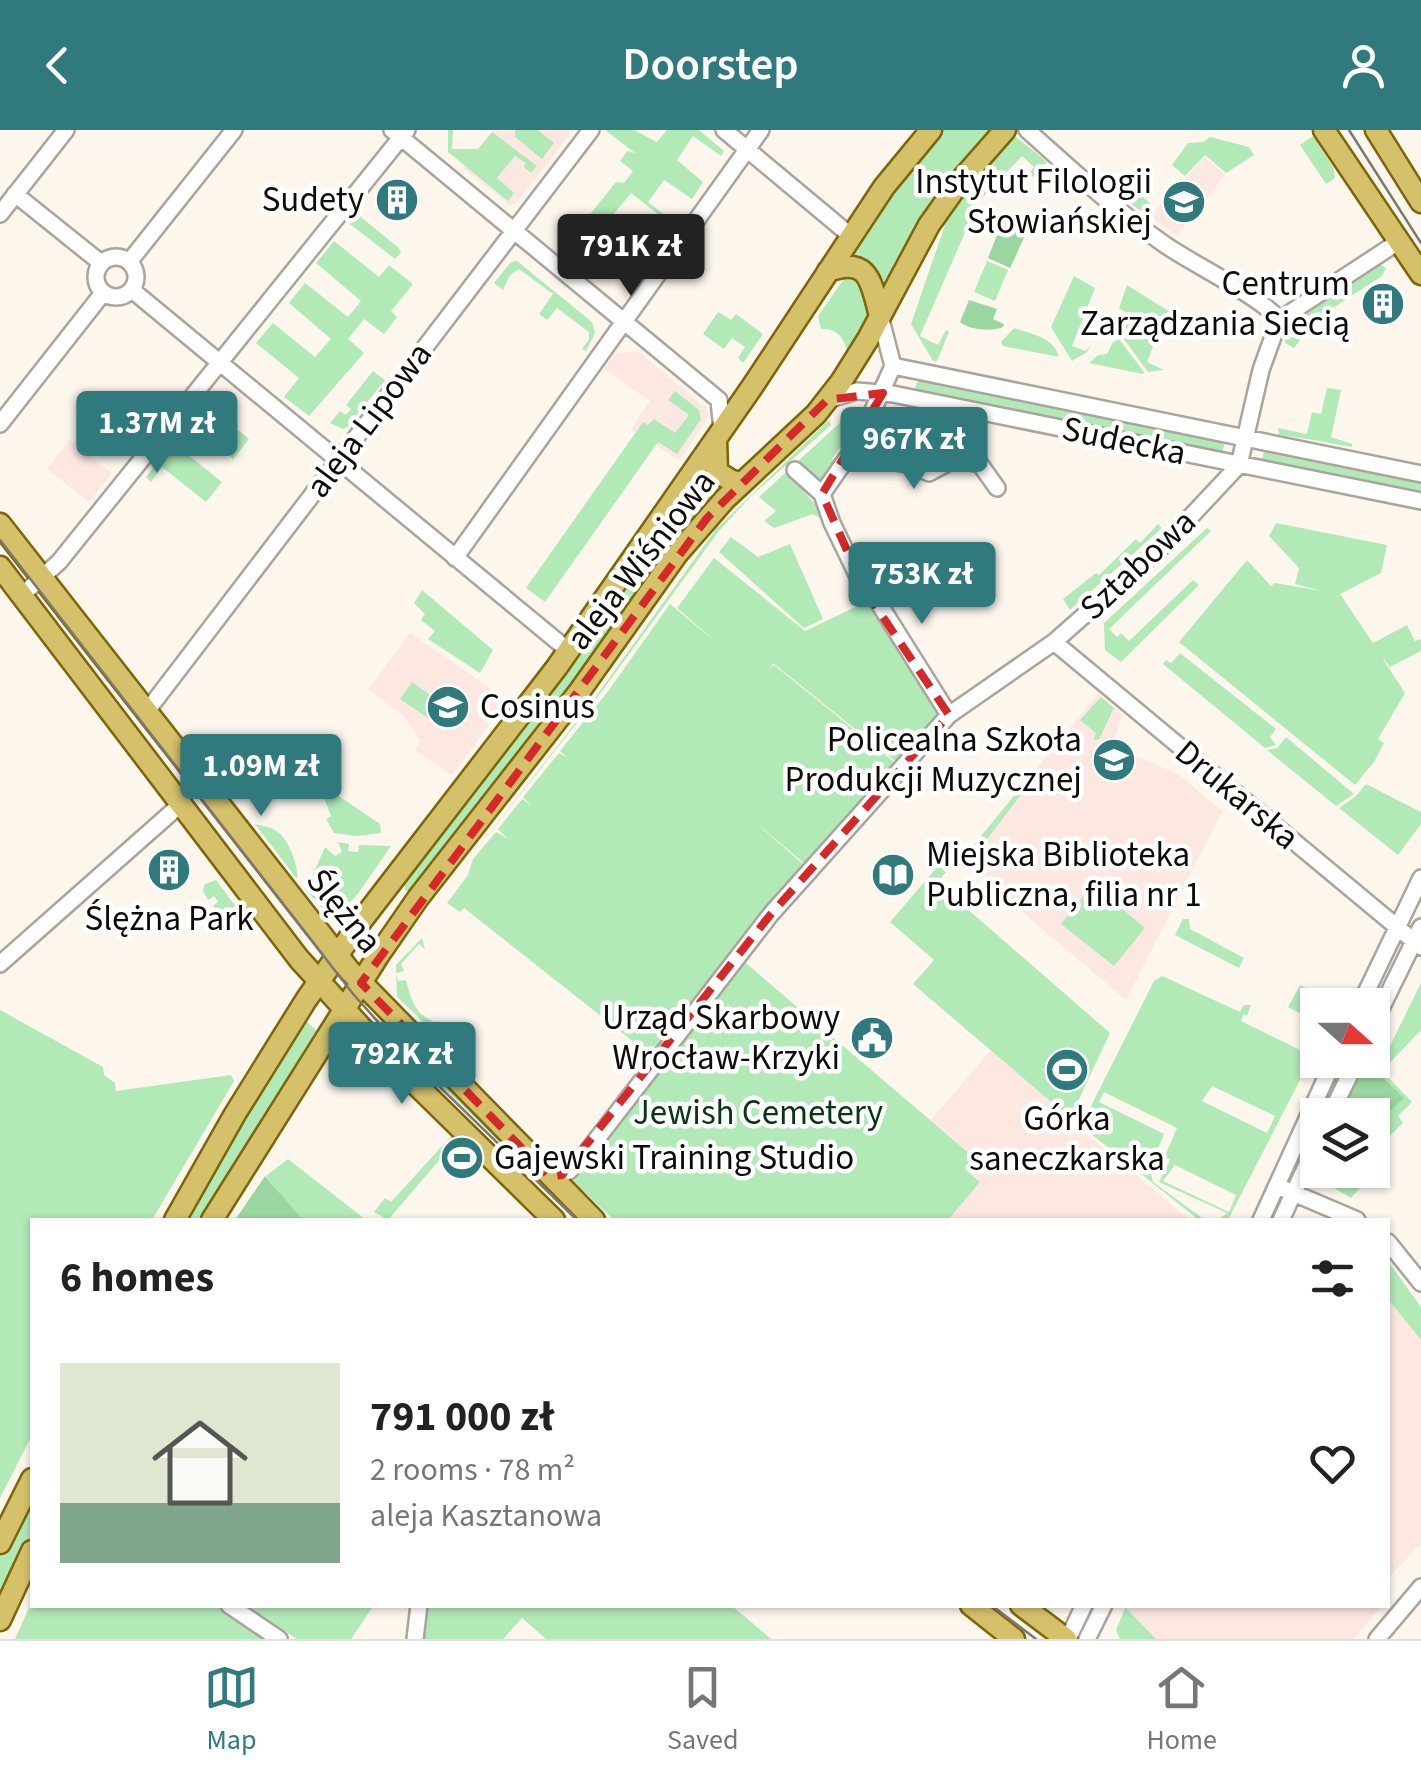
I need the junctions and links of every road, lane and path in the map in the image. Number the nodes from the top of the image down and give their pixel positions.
1 (66, 130) edge
2 (234, 130) edge
3 (591, 130) edge
4 (724, 130) edge
5 (761, 130) edge
6 (931, 130) edge
7 (1004, 130) edge
8 (1027, 130) edge
9 (1324, 130) edge
10 (1376, 130) edge
11 (400, 132) edge
12 (747, 150) junction
13 (16, 194) junction
14 (1421, 202) edge
15 (0, 214) edge
16 (514, 230) junction
17 (851, 236) junction
18 (1398, 242) junction
19 (130, 262) junction
20 (100, 263) junction
21 (828, 271) junction
22 (1421, 274) edge
23 (132, 290) junction
24 (104, 293) junction
25 (880, 316) junction
26 (1279, 320) junction
27 (624, 322) junction
28 (220, 362) junction
29 (893, 366) junction
30 (914, 370) junction
31 (883, 393) junction
32 (746, 396) junction
33 (907, 397) junction
34 (718, 400) junction
35 (827, 400) junction
36 (0, 424) edge
37 (719, 435) junction
38 (1246, 437) junction
39 (856, 446) junction
40 (338, 462) junction
41 (1239, 465) junction
42 (795, 470) dead end
43 (1421, 474) edge
44 (742, 483) junction
45 (997, 488) dead end
46 (822, 494) junction
47 (1421, 501) edge
48 (0, 524) edge
49 (455, 558) junction
50 (0, 567) edge
51 (42, 576) junction
52 (22, 595) junction
53 (1054, 642) junction
54 (568, 651) junction
55 (147, 711) junction
56 (950, 714) junction
57 (182, 804) junction
58 (1421, 878) edge
59 (362, 920) junction
60 (313, 924) junction
61 (1397, 927) junction
62 (1419, 938) edge
63 (337, 956) junction
64 (0, 964) edge
65 (319, 982) junction
66 (361, 983) junction
67 (1368, 988) edge
68 (1390, 993) edge
69 (344, 1010) junction
70 (1326, 1078) edge
71 (550, 1176) junction
72 (1300, 1180) edge
73 (1277, 1186) junction
74 (1294, 1193) junction
75 (175, 1218) edge
76 (213, 1218) edge
77 (551, 1218) edge
78 (592, 1218) edge
79 (1262, 1218) edge
80 (1282, 1218) edge
81 (1352, 1218) edge
82 (1390, 1244) edge
83 (1421, 1282) edge
84 (30, 1483) edge
85 (0, 1543) edge
86 (30, 1555) edge
87 (1421, 1586) edge
88 (234, 1608) edge
89 (419, 1608) edge
90 (975, 1608) edge
91 (1025, 1608) edge
92 (1082, 1608) edge
93 (1103, 1608) edge
94 (0, 1620) edge
95 (280, 1639) edge
96 (415, 1639) edge
97 (1014, 1639) edge
98 (1067, 1639) edge
99 (1088, 1639) edge
100 (1377, 1639) edge

1 - 13 street
2 - 19 street
3 - 16 street, aleja Lipowa
4 - 12 street
5 - 12 street
6 - 17 main road, aleja Wiśniowa
7 - 25 main road, aleja Wiśniowa
8 - 26 street
9 - 18 main road
10 - 14 main road
11 - 16 street
11 - 28 street
12 - 17 street
12 - 27 street
13 - 15 street
13 - 20 street
16 - 27 street
16 - 40 street, aleja Lipowa
17 - 21 main road, aleja Wiśniowa
18 - 22 main road
18 - 26 street
19 - 20 street
19 - 23 street
20 - 24 street
21 - 25 main road
21 - 32 main road, aleja Wiśniowa
23 - 24 street
23 - 28 street
24 - 36 street
25 - 29 street
25 - 35 main road, aleja Wiśniowa
26 - 38 street, Sztabowa
27 - 34 street
27 - 49 street
28 - 40 street
28 - 51 street
29 - 30 street, Sudecka
29 - 31 street
30 - 33 street
30 - 38 street, Sudecka
31 - 33 street, Sudecka
31 - 35 street, Sudecka
31 - 39 street
32 - 34 street
32 - 37 main road, aleja Wiśniowa
33 - 41 street, Sudecka
34 - 37 street
35 - 44 main road, aleja Wiśniowa
37 - 44 main road
37 - 54 main road, aleja Wiśniowa
38 - 41 street, Sztabowa
38 - 43 street, Sudecka
39 - 45 street
39 - 46 street
40 - 49 street
40 - 55 street, aleja Lipowa
41 - 47 street, Sudecka
41 - 53 street, Sztabowa
42 - 46 street
44 - 66 main road, aleja Wiśniowa
46 - 56 street
48 - 51 main road, Ślężna
49 - 54 street
50 - 52 main road, Ślężna
51 - 52 street
51 - 55 main road, Ślężna
52 - 57 main road, Ślężna
53 - 56 street, Sztabowa
53 - 61 street, Drukarska
54 - 59 main road, aleja Wiśniowa
55 - 60 main road, Ślężna
56 - 71 street, Sztabowa
57 - 64 street
57 - 65 main road, Ślężna
58 - 61 street
59 - 60 main road
59 - 63 main road, aleja Wiśniowa
60 - 63 main road, Ślężna
61 - 62 street, Drukarska
61 - 67 street
62 - 68 street
63 - 65 main road, aleja Wiśniowa
63 - 66 main road, Ślężna
65 - 69 main road, Ślężna
65 - 75 main road, aleja Wiśniowa
66 - 69 main road, aleja Wiśniowa
66 - 71 main road, Ślężna
69 - 76 main road, aleja Wiśniowa
69 - 77 main road, Ślężna
70 - 73 street
71 - 78 main road, Ślężna
72 - 74 street
73 - 74 street
73 - 79 street
74 - 80 street
74 - 81 street
82 - 83 street
84 - 85 main road
86 - 94 main road
87 - 100 street
88 - 95 street
89 - 96 street
90 - 97 main road
91 - 98 main road
92 - 98 street
93 - 99 street

